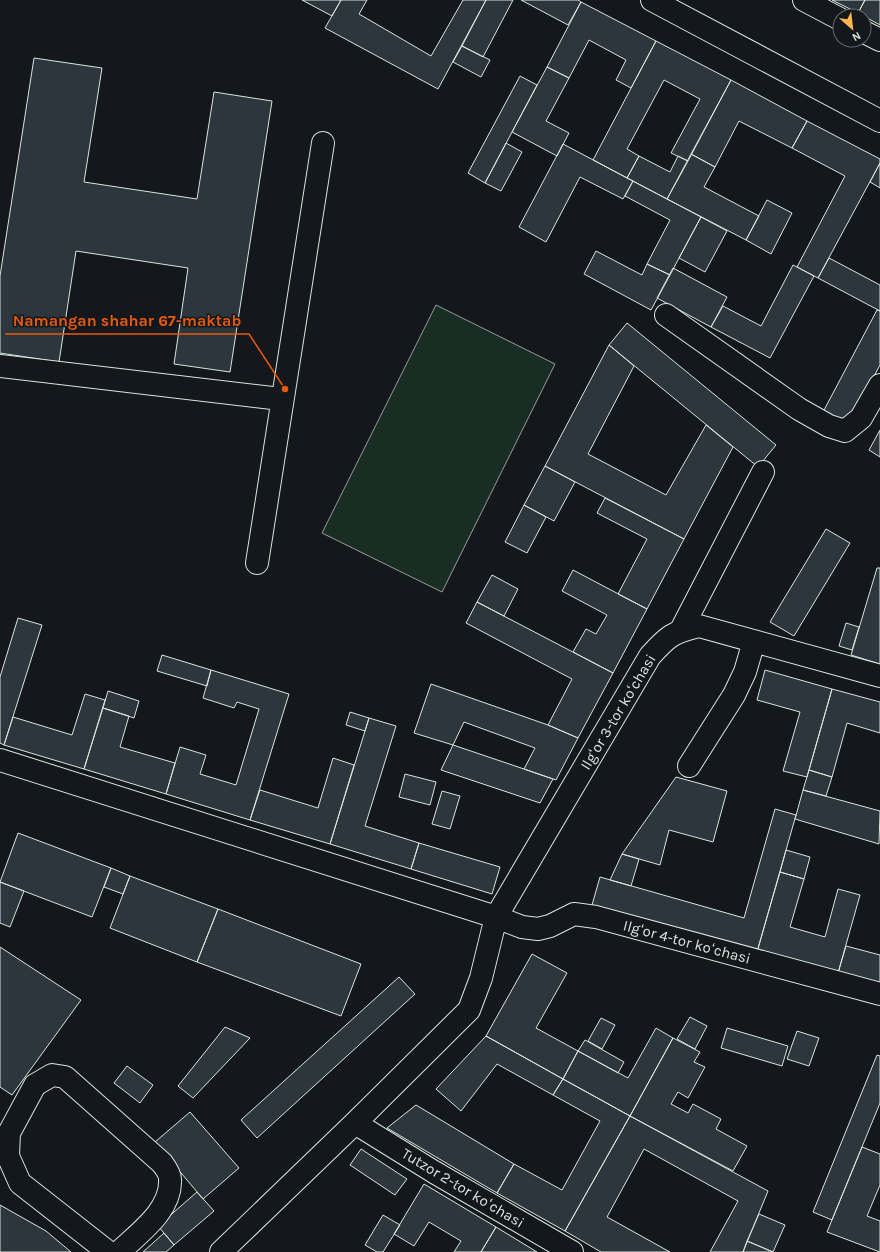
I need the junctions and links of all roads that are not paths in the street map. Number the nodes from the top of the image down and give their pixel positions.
1 (652, 0) edge
2 (804, 0) edge
3 (832, 15) edge
4 (880, 122) edge
5 (323, 144) dead end
6 (666, 315) dead end
7 (0, 366) edge
8 (880, 385) edge
9 (281, 399) junction
10 (763, 472) dead end
11 (257, 563) dead end
12 (681, 630) junction
13 (754, 641) junction
14 (880, 676) edge
15 (0, 760) edge
16 (689, 766) dead end
17 (496, 917) junction
18 (880, 994) edge
19 (355, 1124) junction
20 (108, 1252) edge
21 (119, 1252) edge
22 (221, 1252) edge
23 (572, 1252) edge

1 - 4 street
2 - 3 street
5 - 9 street
6 - 8 street
7 - 9 street
9 - 11 street
10 - 12 street
12 - 13 street, Ilgʻor 3-tor koʻchasi
12 - 17 street, Ilgʻor 3-tor koʻchasi
13 - 14 street, Ilgʻor 3-tor koʻchasi
13 - 16 street
15 - 17 street, Ilgʻor 4-tor koʻchasi
17 - 18 street, Ilgʻor 4-tor koʻchasi
17 - 19 street, Ilgʻor 3-tor koʻchasi
19 - 22 street, Ilgʻor 3-tor koʻchasi
19 - 23 street, Tutzor 2-tor koʻchasi
20 - 21 street

